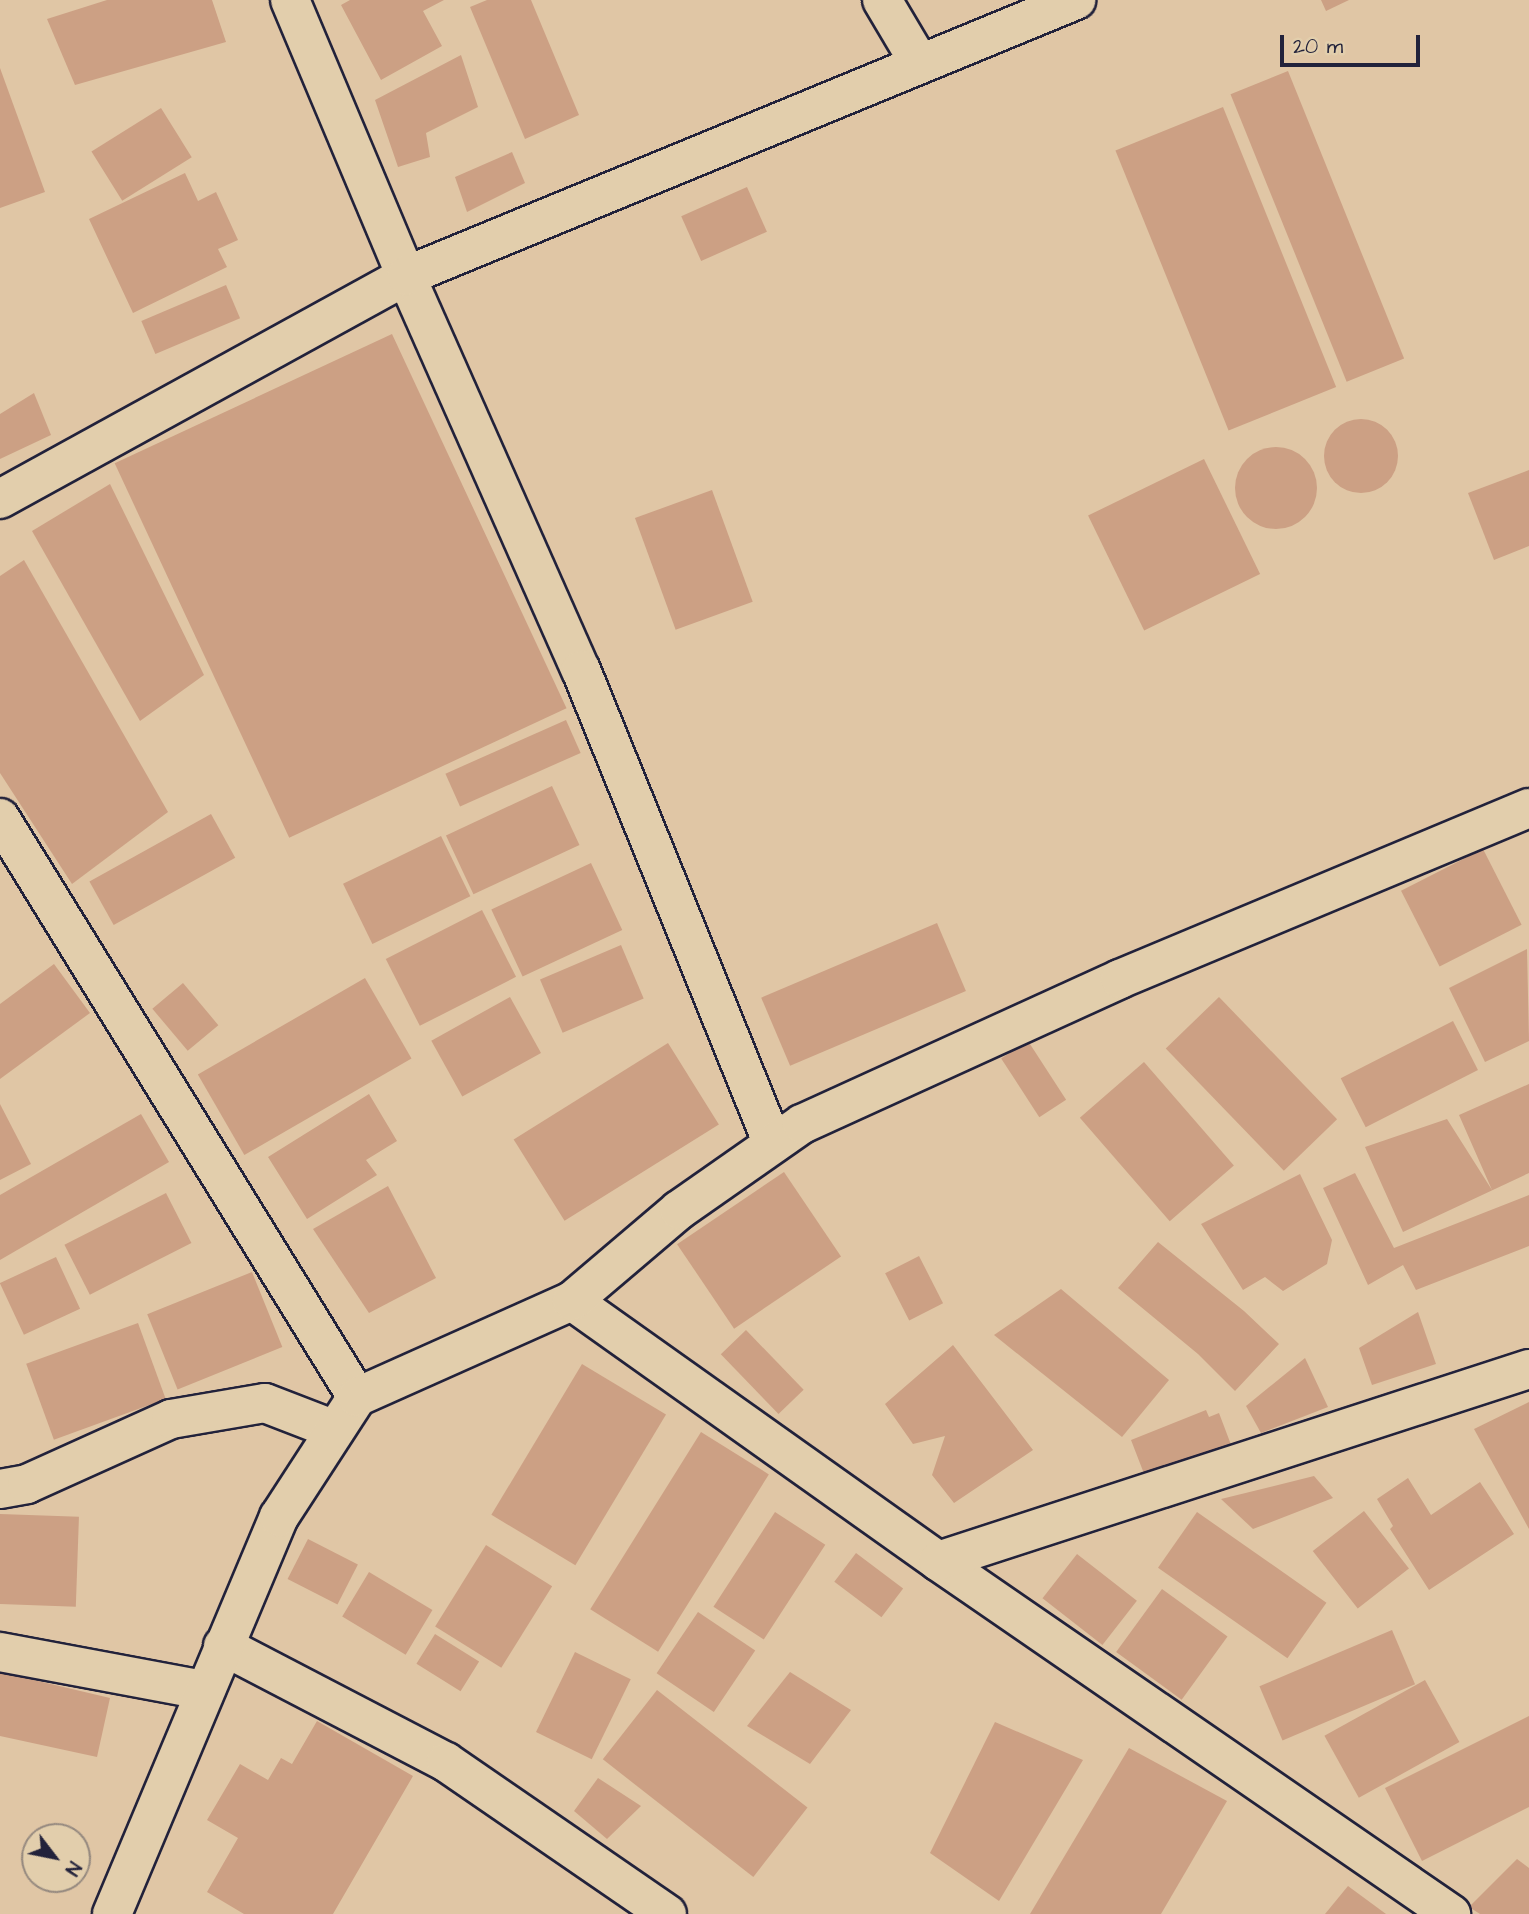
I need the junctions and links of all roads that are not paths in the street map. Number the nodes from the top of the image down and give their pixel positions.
1 (290, 0) edge
2 (882, 0) edge
3 (1076, 0) edge
4 (920, 64) junction
5 (406, 276) junction
6 (0, 499) edge
7 (1529, 808) edge
8 (0, 818) edge
9 (773, 1144) junction
10 (572, 1301) junction
11 (1529, 1369) edge
12 (357, 1397) junction
13 (335, 1430) junction
14 (0, 1489) edge
15 (938, 1561) junction
16 (223, 1646) junction
17 (0, 1652) edge
18 (204, 1690) junction
19 (112, 1914) edge
20 (667, 1914) edge
21 (1451, 1914) edge

1 - 5 street
2 - 4 street
3 - 4 street
4 - 5 street
5 - 6 street
5 - 9 street
7 - 9 street
8 - 12 street
9 - 10 street
10 - 12 street
10 - 15 street
11 - 15 street
12 - 13 street
13 - 14 street
13 - 16 street
15 - 21 street
16 - 18 street
16 - 20 street
17 - 18 street
18 - 19 street

